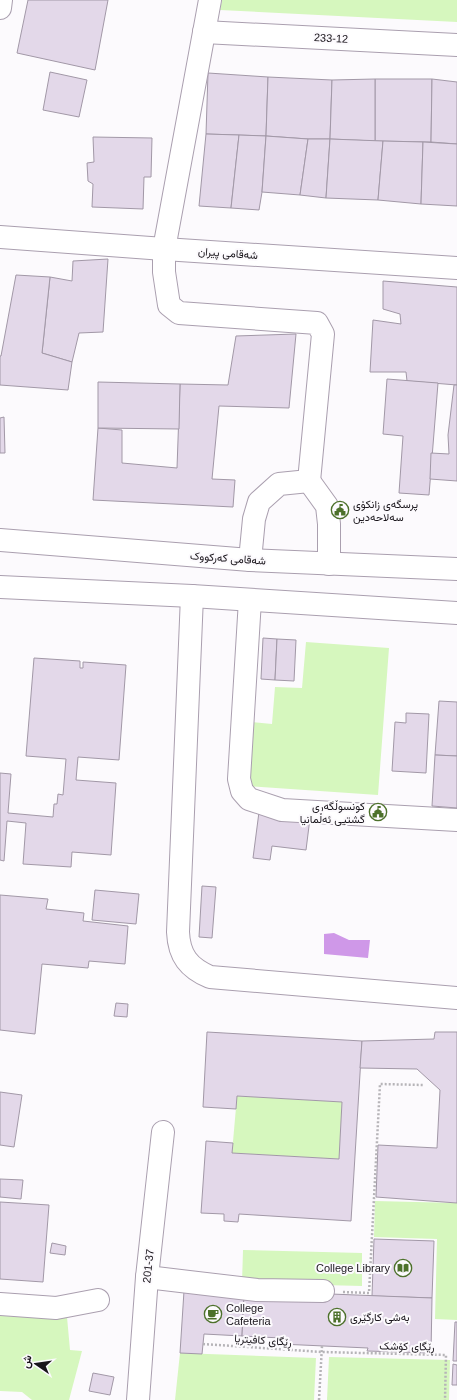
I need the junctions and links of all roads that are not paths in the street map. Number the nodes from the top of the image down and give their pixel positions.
1 (1, 0) edge
2 (210, 0) edge
3 (0, 8) edge
4 (204, 32) junction
5 (457, 45) edge
6 (0, 237) edge
7 (164, 249) junction
8 (457, 268) edge
9 (309, 481) junction
10 (0, 540) edge
11 (250, 560) junction
12 (329, 564) junction
13 (457, 569) edge
14 (0, 587) edge
15 (192, 596) junction
16 (250, 600) junction
17 (457, 613) edge
18 (457, 820) edge
19 (457, 998) edge
20 (163, 1132) dead end
21 (147, 1277) junction
22 (324, 1291) road end
23 (98, 1300) dead end
24 (0, 1304) edge
25 (138, 1400) edge

1 - 3 main road
2 - 4 main road
4 - 5 main road, 233-12
4 - 7 main road
6 - 7 main road, شەقامی پیران
7 - 8 main road, شەقامی پیران
7 - 9 main road
9 - 11 main road
9 - 12 main road
10 - 11 main road, شەقامی کەرکووک
11 - 12 main road, شەقامی کەرکووک
12 - 13 main road, شەقامی کەرکووک
14 - 15 main road
15 - 16 main road
15 - 19 main road
16 - 17 main road
16 - 18 main road
20 - 21 main road, 201-37
21 - 22 main road
21 - 25 main road, 201-37
23 - 24 main road

